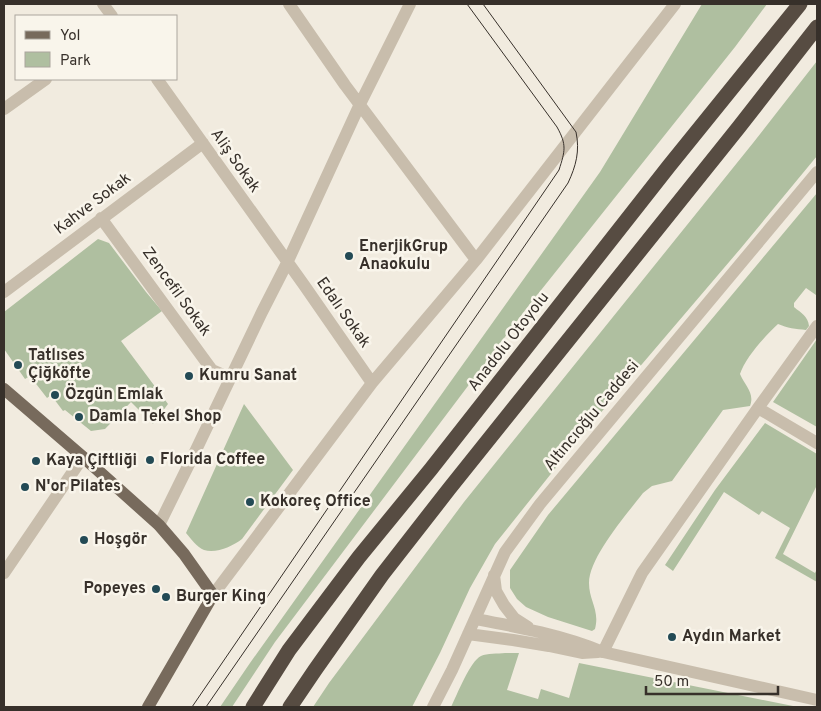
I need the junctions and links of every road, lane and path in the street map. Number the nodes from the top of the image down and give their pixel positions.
1 (103, 4) edge
2 (289, 4) edge
3 (410, 4) edge
4 (675, 4) edge
5 (800, 4) edge
6 (111, 15) edge
7 (817, 27) edge
8 (45, 80) edge
9 (158, 80) edge
10 (360, 104) junction
11 (4, 109) edge
12 (203, 143) junction
13 (817, 172) edge
14 (101, 218) junction
15 (476, 260) junction
16 (287, 263) junction
17 (4, 292) edge
18 (817, 326) edge
19 (230, 378) junction
20 (372, 383) junction
21 (4, 389) edge
22 (758, 408) junction
23 (817, 443) edge
24 (83, 457) junction
25 (159, 525) junction
26 (4, 574) edge
27 (494, 575) junction
28 (213, 595) junction
29 (475, 619) junction
30 (532, 630) junction
31 (468, 634) junction
32 (603, 652) junction
33 (817, 700) edge
34 (148, 707) edge
35 (252, 707) edge
36 (290, 707) edge
37 (434, 707) edge

1 - 6 street
2 - 10 street
3 - 10 street
4 - 15 street
5 - 35 highway, Anadolu Otoyolu
7 - 36 highway
8 - 11 street
9 - 12 street, Aliş Sokak
10 - 15 street
10 - 16 street
12 - 14 street, Kahve Sokak
12 - 16 street, Aliş Sokak
13 - 27 street, Altıncıoğlu Caddesi
14 - 17 street, Kahve Sokak
14 - 19 street, Zencefil Sokak
15 - 20 street
16 - 19 street
16 - 20 street, Edalı Sokak
18 - 22 street
19 - 25 street
20 - 28 street
21 - 24 main road
22 - 23 street
22 - 32 street
24 - 25 main road
24 - 26 street
25 - 28 main road
27 - 29 street, Altıncıoğlu Caddesi
27 - 30 street
28 - 34 main road
29 - 30 street
29 - 31 street, Altıncıoğlu Caddesi
30 - 32 street
31 - 32 street
31 - 37 street, Altıncıoğlu Caddesi
32 - 33 street

